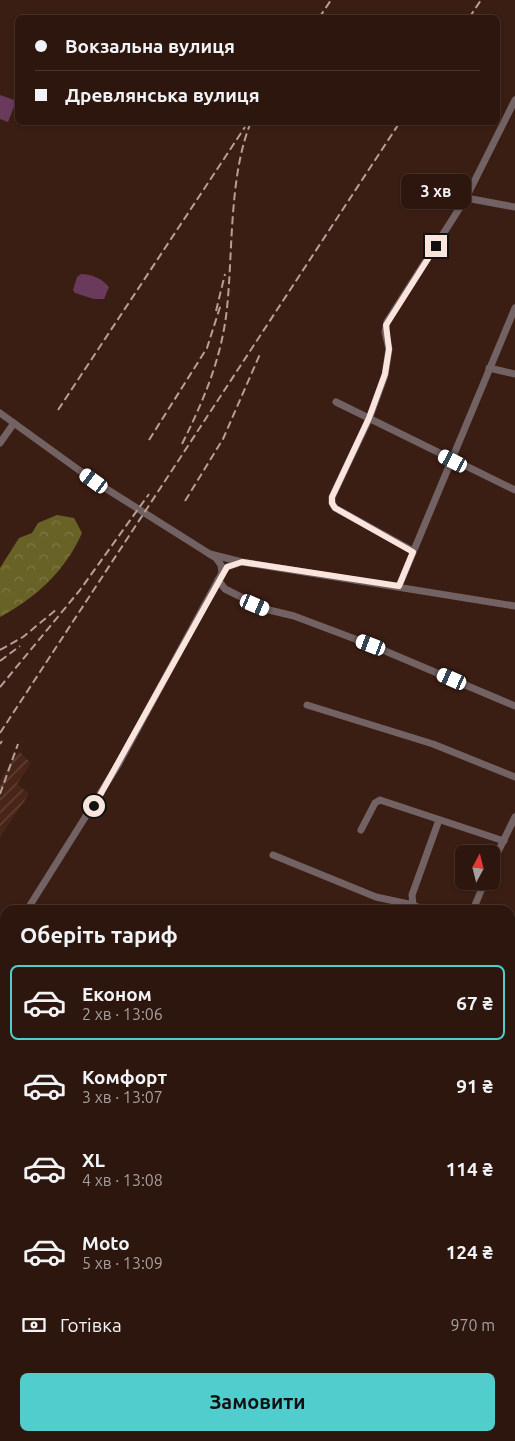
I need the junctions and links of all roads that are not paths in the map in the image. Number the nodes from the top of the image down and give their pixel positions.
1 (515, 100) edge
2 (466, 198) junction
3 (515, 207) edge
4 (515, 308) edge
5 (489, 368) junction
6 (515, 374) edge
7 (336, 402) dead end
8 (0, 413) edge
9 (369, 418) junction
10 (14, 423) junction
11 (0, 443) edge
12 (453, 461) junction
13 (515, 490) edge
14 (413, 552) junction
15 (210, 554) junction
16 (242, 562) junction
17 (220, 576) junction
18 (399, 586) junction
19 (515, 606) edge
20 (307, 705) dead end
21 (515, 706) edge
22 (515, 777) edge
23 (515, 817) edge
24 (439, 820) junction
25 (362, 830) dead end
26 (504, 841) junction
27 (500, 849) edge
28 (273, 855) dead end
29 (481, 890) edge
30 (30, 905) edge
31 (413, 905) joint
32 (475, 905) edge

1 - 2 street
2 - 3 street
2 - 9 street
4 - 5 street
5 - 6 street
5 - 12 street
7 - 9 street
8 - 10 street
9 - 12 street
9 - 14 street
10 - 11 street
10 - 15 street
12 - 13 street
12 - 14 street
14 - 18 street
15 - 16 street
15 - 17 street
16 - 17 street
16 - 18 street
17 - 21 street
17 - 30 street
18 - 19 street
20 - 22 street
23 - 26 street
24 - 25 street
24 - 26 street
24 - 31 street
26 - 27 street
28 - 31 street
29 - 32 street

